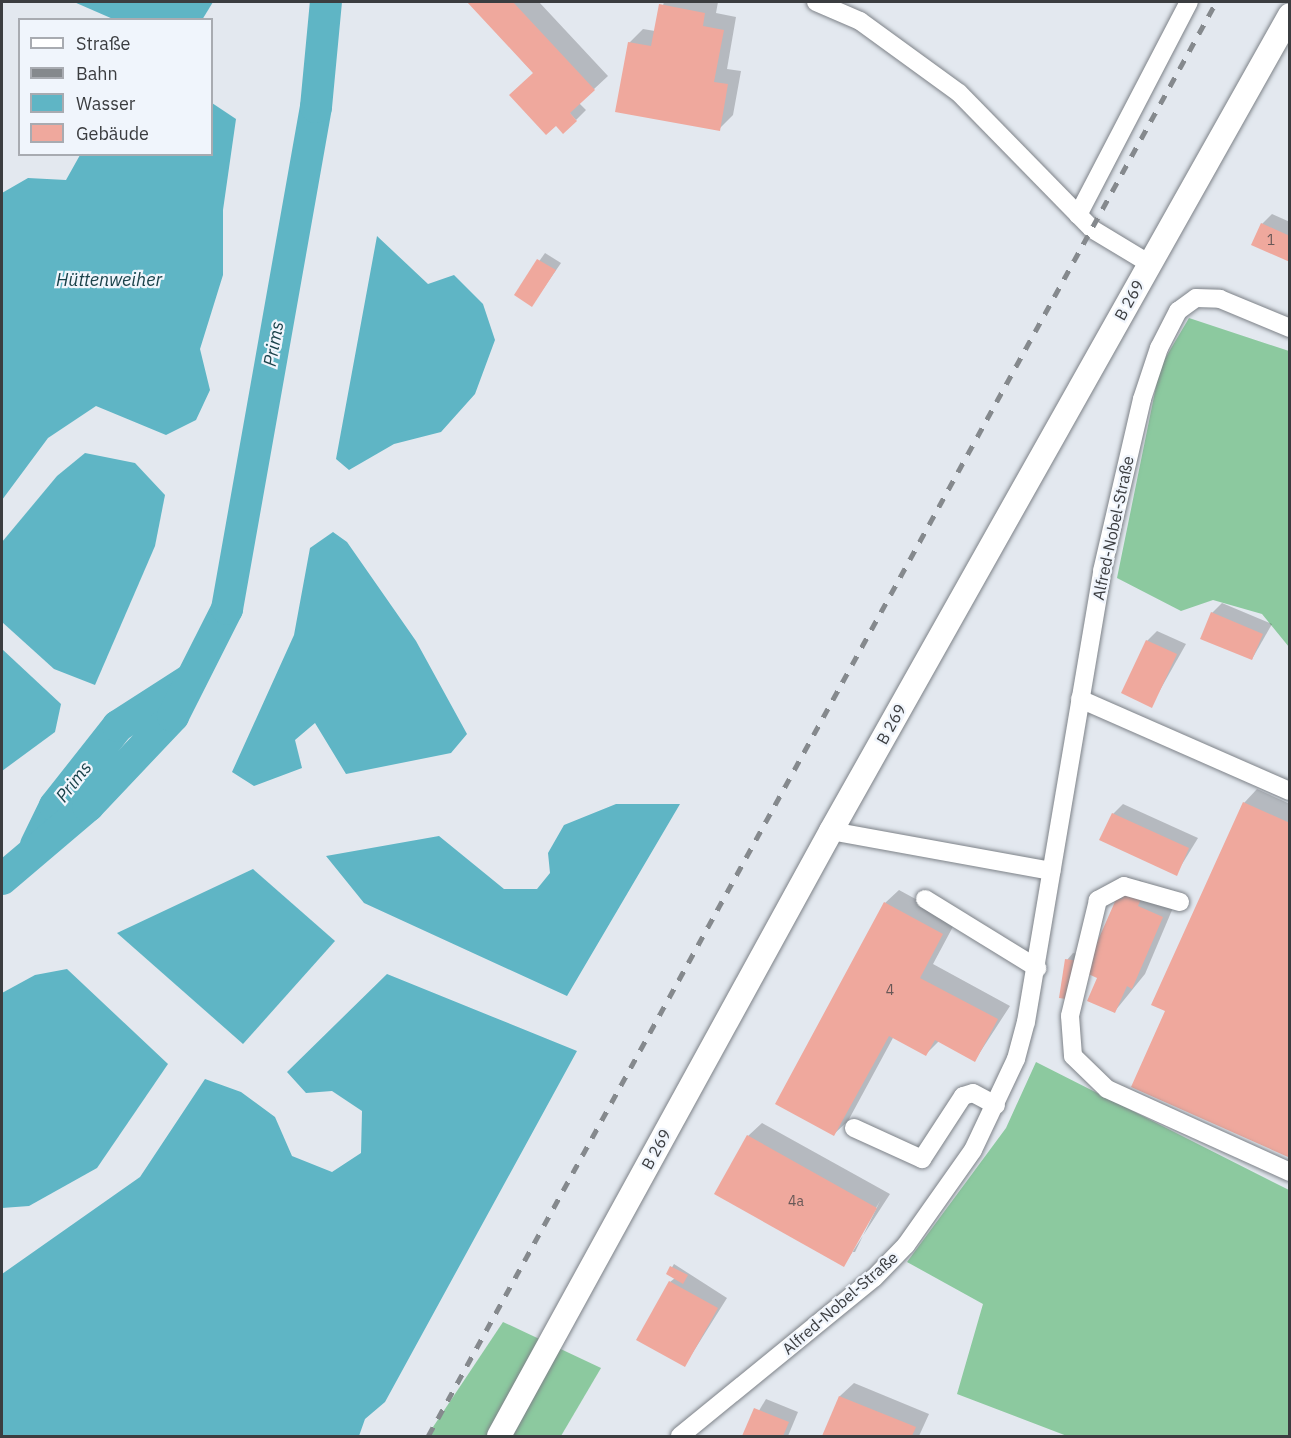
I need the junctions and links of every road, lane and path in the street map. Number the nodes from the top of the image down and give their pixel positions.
1 (816, 2) edge
2 (1189, 2) edge
3 (1290, 15) edge
4 (1077, 215) junction
5 (1150, 264) junction
6 (1290, 328) edge
7 (1080, 699) junction
8 (1290, 791) edge
9 (831, 831) junction
10 (1051, 871) junction
11 (925, 899) dead end
12 (1180, 902) dead end
13 (1037, 968) junction
14 (996, 1105) junction
15 (854, 1128) dead end
16 (1290, 1172) edge
17 (499, 1437) edge
18 (680, 1437) edge

1 - 4 street
2 - 4 street
3 - 5 main road, B 269 / B 269
4 - 5 street
5 - 9 main road, B 269 / B 269
6 - 7 street, Alfred-Nobel-Straße
7 - 8 street
7 - 10 street, Alfred-Nobel-Straße
9 - 10 street
9 - 17 main road, B 269 / B 269
10 - 13 street, Alfred-Nobel-Straße
11 - 13 street
12 - 16 street
13 - 14 street, Alfred-Nobel-Straße
14 - 15 street
14 - 18 street, Alfred-Nobel-Straße

